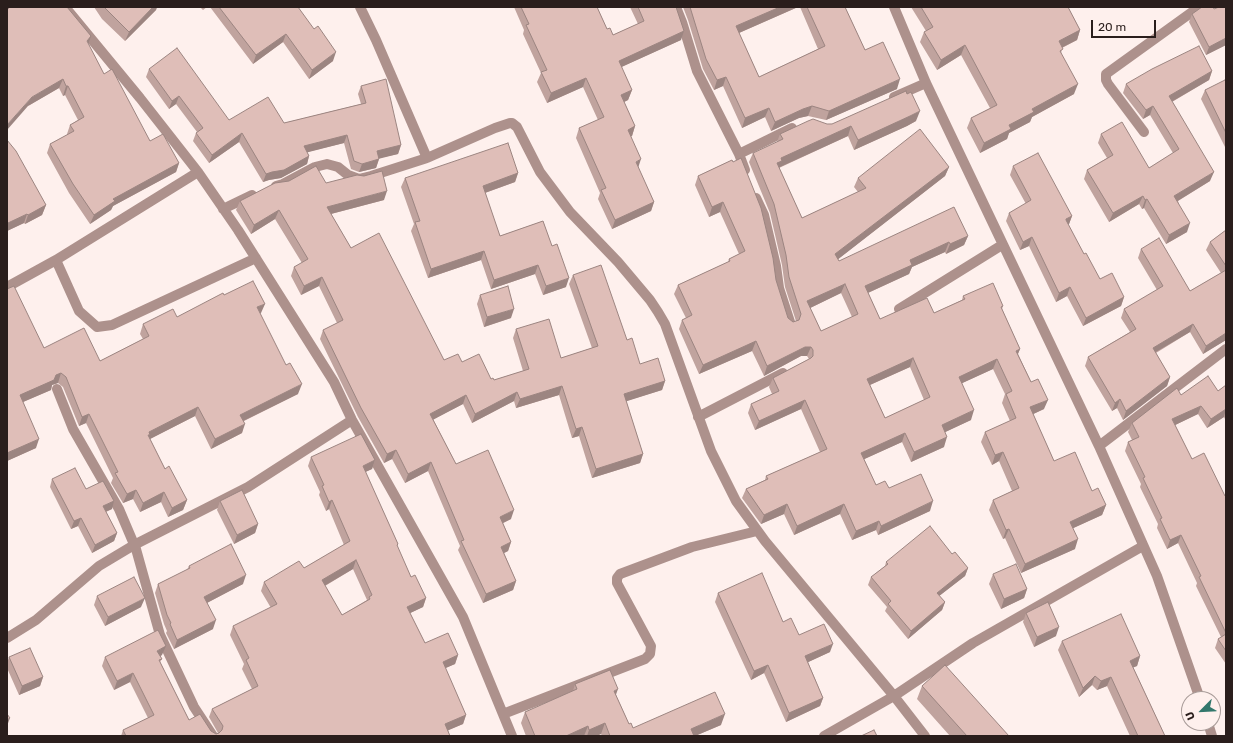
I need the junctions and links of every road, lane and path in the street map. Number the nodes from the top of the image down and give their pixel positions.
1 (65, 7) edge
2 (360, 7) edge
3 (676, 7) edge
4 (894, 7) edge
5 (1199, 7) edge
6 (926, 83) junction
7 (883, 102) edge
8 (802, 124) edge
9 (1144, 132) dead end
10 (739, 154) junction
11 (427, 158) junction
12 (198, 172) junction
13 (223, 209) junction
14 (1002, 245) junction
15 (256, 258) junction
16 (56, 260) junction
17 (7, 287) edge
18 (899, 309) edge
19 (790, 326) edge
20 (1226, 349) edge
21 (790, 369) edge
22 (57, 389) dead end
23 (698, 417) junction
24 (352, 420) junction
25 (1099, 446) junction
26 (757, 531) junction
27 (134, 545) junction
28 (1143, 546) junction
29 (7, 638) edge
30 (1197, 691) edge
31 (894, 696) junction
32 (503, 714) junction
33 (213, 736) edge
34 (512, 736) edge
35 (824, 736) edge
36 (925, 736) edge

1 - 12 street
2 - 11 street
3 - 10 street
4 - 6 street
5 - 9 street
6 - 7 street
6 - 14 street
8 - 10 street
10 - 19 street
11 - 13 street
11 - 23 street
12 - 13 street
12 - 16 street
13 - 15 street
14 - 18 street
14 - 25 street
15 - 16 street
15 - 24 street
16 - 17 street
20 - 25 street
21 - 23 street
22 - 27 street
23 - 26 street
24 - 27 street
24 - 32 street
25 - 28 street
26 - 31 street
26 - 32 street
27 - 29 street
27 - 33 street
28 - 30 street
28 - 31 street
31 - 35 street
31 - 36 street
32 - 34 street

